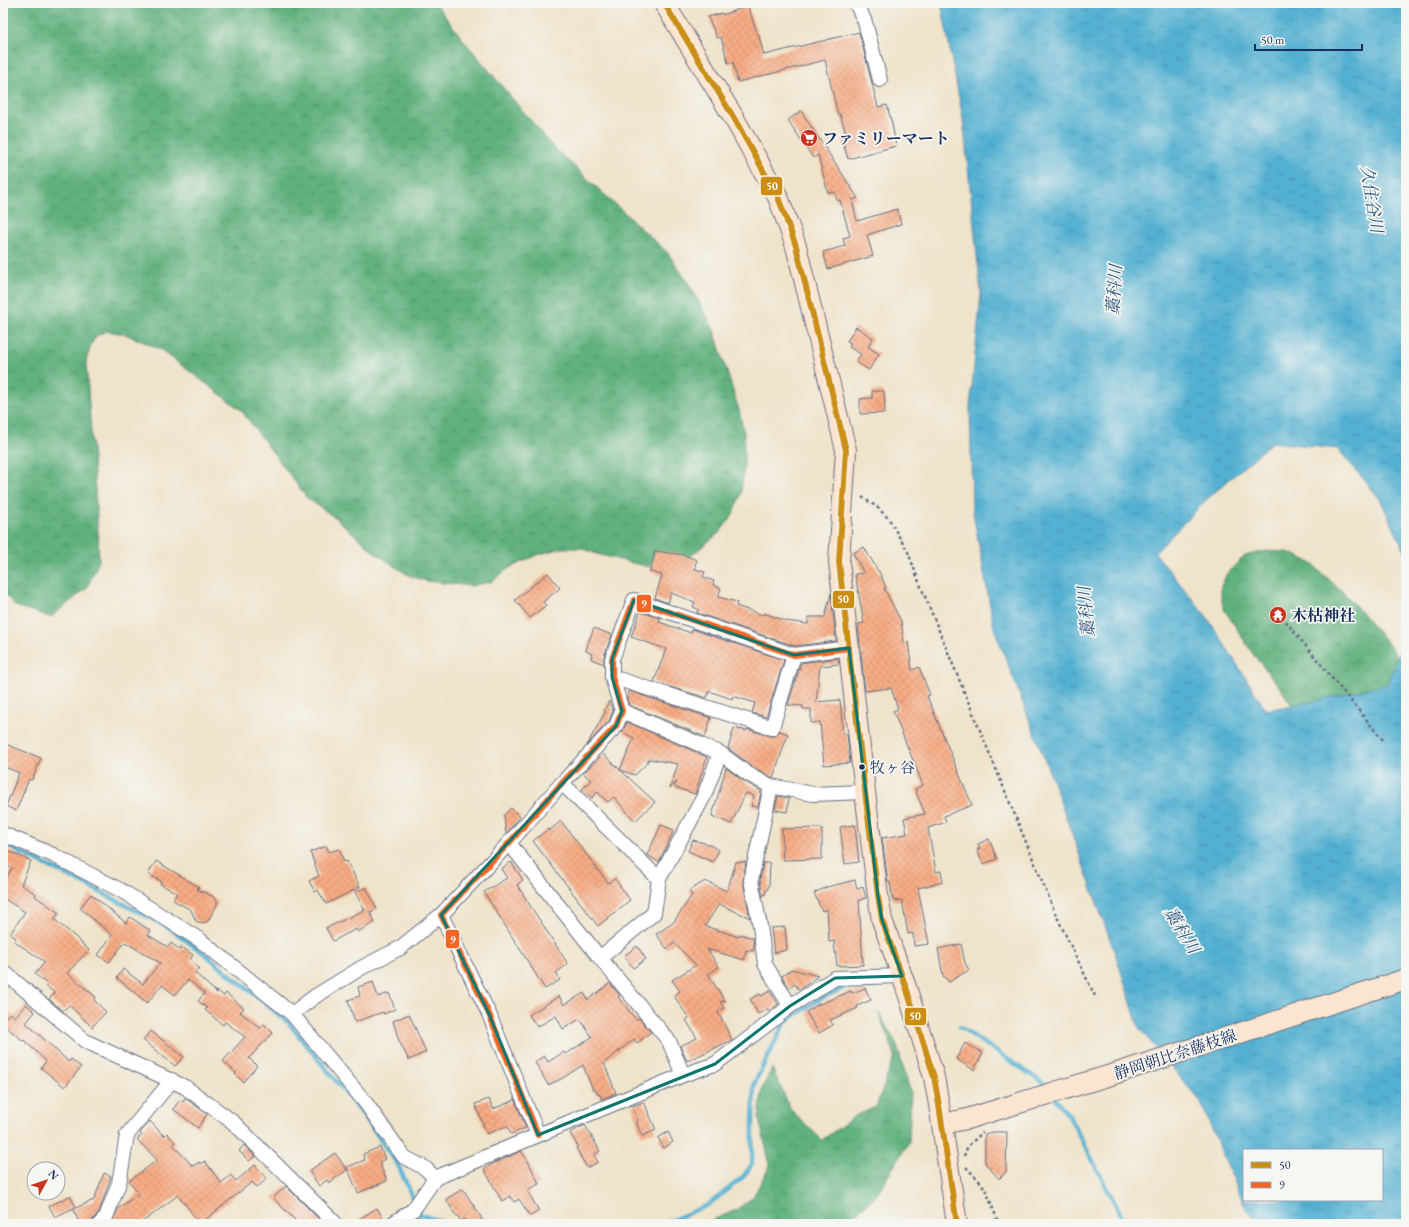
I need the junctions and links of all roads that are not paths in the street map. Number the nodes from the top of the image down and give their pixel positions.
1 (664, 3) edge
2 (856, 3) edge
3 (880, 80) dead end
4 (849, 648) junction
5 (794, 655) junction
6 (612, 677) junction
7 (622, 711) junction
8 (720, 753) junction
9 (562, 783) junction
10 (772, 786) junction
11 (864, 792) junction
12 (3, 834) edge
13 (509, 843) junction
14 (659, 879) junction
15 (441, 915) junction
16 (600, 958) junction
17 (3, 972) edge
18 (902, 976) junction
19 (1406, 980) edge
20 (790, 1006) junction
21 (292, 1014) junction
22 (683, 1075) junction
23 (172, 1080) junction
24 (942, 1124) junction
25 (538, 1135) junction
26 (435, 1178) junction
27 (100, 1224) edge
28 (336, 1224) edge
29 (392, 1224) edge
30 (957, 1224) edge

1 - 4 main road
2 - 3 street
4 - 5 street
4 - 11 main road
5 - 6 street
5 - 6 street
6 - 7 street
7 - 8 street
7 - 9 street
8 - 10 street
8 - 14 street
9 - 13 street
9 - 14 street
10 - 11 street
10 - 20 street
11 - 18 main road
12 - 21 street
13 - 15 street
13 - 16 street
14 - 16 street
15 - 21 street
15 - 25 street
16 - 22 street
17 - 23 street
18 - 20 street
18 - 24 main road
19 - 24 main road, 静岡朝比奈藤枝線
20 - 22 street
21 - 26 street
22 - 25 street
23 - 27 street
23 - 28 street
24 - 30 main road
25 - 26 street
26 - 29 street

